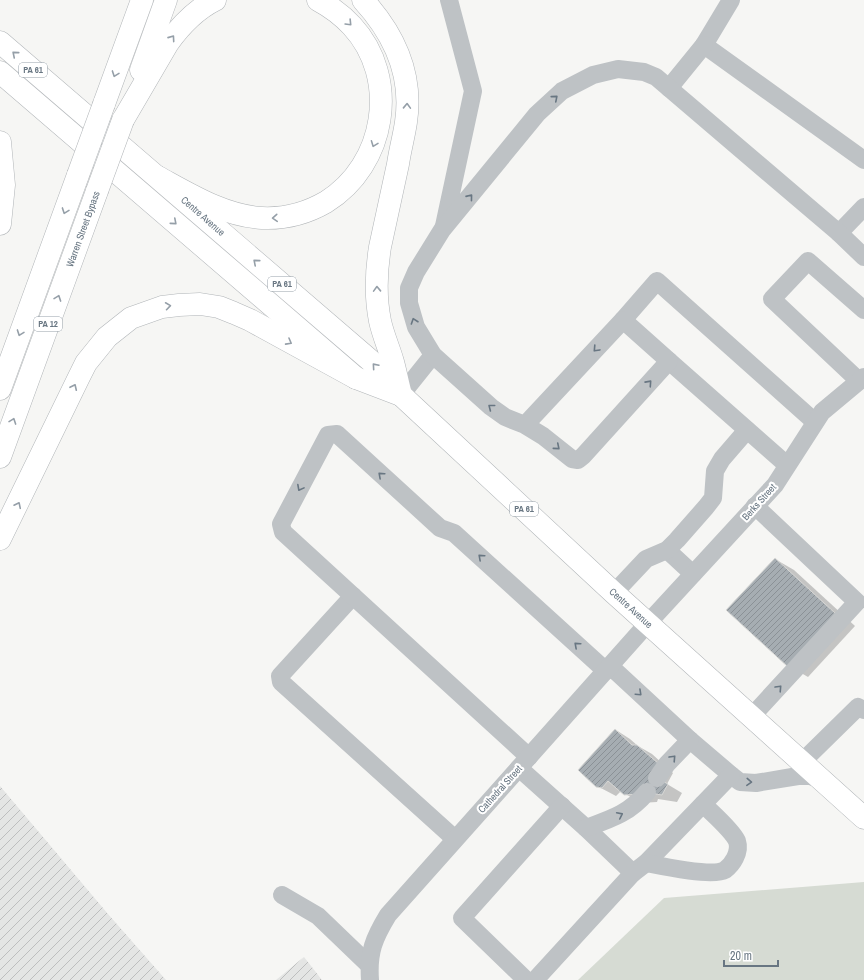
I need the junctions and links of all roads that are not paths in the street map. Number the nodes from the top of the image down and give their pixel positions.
1 (142, 0) edge
2 (166, 0) edge
3 (215, 0) edge
4 (318, 0) edge
5 (364, 0) edge
6 (449, 0) edge
7 (730, 0) edge
8 (0, 42) edge
9 (704, 45) junction
10 (0, 72) edge
11 (669, 88) junction
12 (123, 120) junction
13 (0, 142) edge
14 (864, 160) edge
15 (158, 178) junction
16 (864, 206) edge
17 (0, 224) edge
18 (442, 230) junction
19 (839, 233) junction
20 (864, 257) edge
21 (864, 310) edge
22 (623, 320) junction
23 (433, 355) junction
24 (669, 361) junction
25 (356, 378) junction
26 (862, 379) edge
27 (0, 389) edge
28 (401, 395) junction
29 (815, 422) junction
30 (525, 425) junction
31 (747, 430) junction
32 (0, 457) edge
33 (787, 466) junction
34 (755, 506) junction
35 (0, 539) edge
36 (666, 550) junction
37 (693, 574) junction
38 (614, 592) junction
39 (353, 596) junction
40 (648, 623) junction
41 (608, 669) junction
42 (864, 710) edge
43 (752, 716) junction
44 (690, 740) junction
45 (524, 762) junction
46 (802, 762) junction
47 (731, 775) junction
48 (822, 780) junction
49 (703, 804) junction
50 (562, 806) junction
51 (864, 818) edge
52 (586, 828) junction
53 (455, 840) junction
54 (640, 868) junction
55 (282, 895) dead end
56 (370, 972) edge
57 (358, 980) edge
58 (526, 980) edge
59 (535, 980) edge

1 -> 27 main road, PA 12, bridge
2 - 12 main road, Warren Street Bypass / PA 12
12 -> 3 main road
4 -> 15 main road
28 -> 5 main road
6 - 18 street
7 - 9 street
15 -> 8 main road, Centre Avenue / PA 61
9 - 11 street
9 - 14 street
10 -> 25 main road, Centre Avenue / PA 61
18 -> 11 street
11 - 19 street
32 -> 12 main road, Warren Street Bypass / PA 12, bridge
13 - 17 main road
28 -> 15 main road, Centre Avenue / PA 61
16 - 19 street
23 -> 18 street
19 - 20 street
21 - 26 street
22 - 24 street
22 - 29 street
22 -> 30 street
23 - 28 street
30 -> 23 street
30 -> 24 street
24 - 31 street
25 - 28 main road, Centre Avenue / PA 61
35 -> 25 main road
26 - 29 street, Berks Street
28 - 38 main road, Centre Avenue / PA 61
29 - 33 street, Berks Street
31 - 33 street
31 - 36 street
33 - 34 street, Berks Street
34 - 37 street, Berks Street
43 -> 34 street
36 - 37 street
36 - 38 street
37 - 40 street, Berks Street
38 - 40 main road, Centre Avenue / PA 61
41 -> 39 street
39 - 45 street
39 - 53 street
40 - 41 street, Cathedral Street
40 - 43 main road, Centre Avenue / PA 61
41 -> 44 street
41 - 45 street, Cathedral Street
42 - 46 street
43 - 46 main road, Centre Avenue / PA 61
44 - 47 street
52 -> 44 street
45 - 50 street
45 - 53 street, Cathedral Street
46 - 48 main road, Centre Avenue / PA 61
47 -> 48 street
47 - 49 street
48 - 51 main road, Centre Avenue / PA 61
49 - 54 street
49 - 54 street
50 - 52 street
50 - 58 street
52 - 54 street
53 - 56 street, Cathedral Street
54 - 59 street
55 - 56 street
56 - 57 street

